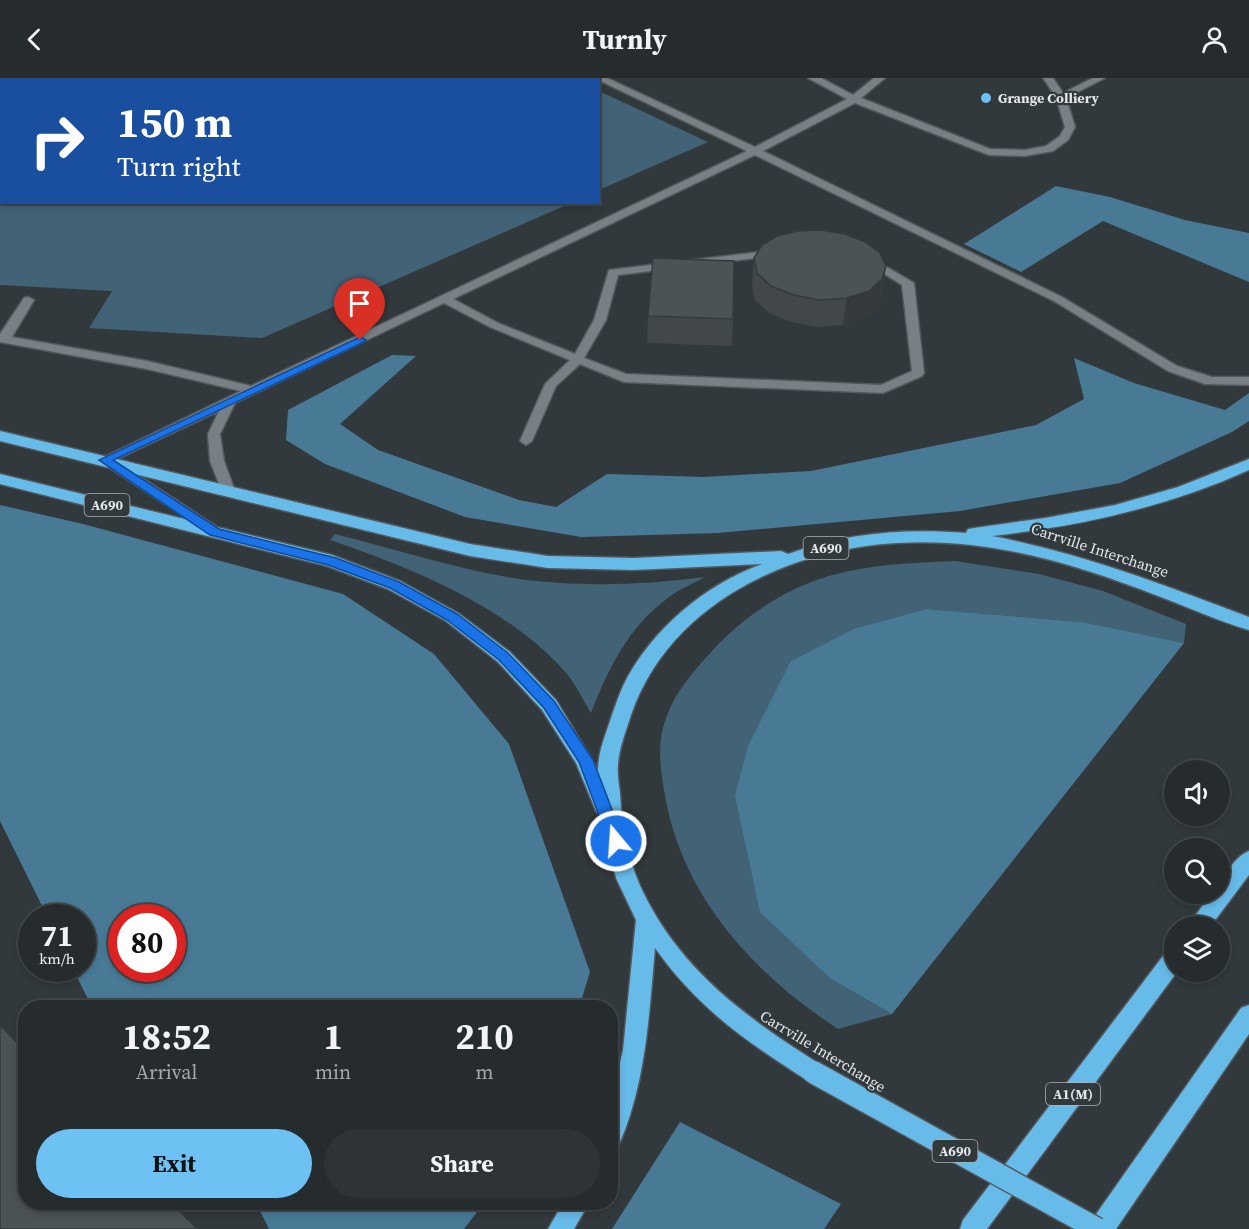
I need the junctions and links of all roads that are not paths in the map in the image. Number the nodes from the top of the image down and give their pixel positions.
1 (600, 78) edge
2 (813, 78) edge
3 (880, 78) edge
4 (1048, 78) edge
5 (1100, 78) edge
6 (1062, 97) junction
7 (853, 100) junction
8 (756, 150) junction
9 (794, 254) edge
10 (851, 255) edge
11 (28, 300) dead end
12 (446, 300) junction
13 (3, 339) edge
14 (577, 360) junction
15 (1249, 381) edge
16 (254, 390) junction
17 (229, 402) junction
18 (0, 435) edge
19 (526, 441) dead end
20 (105, 460) junction
21 (1249, 464) edge
22 (0, 479) edge
23 (228, 491) junction
24 (215, 532) junction
25 (948, 536) junction
26 (792, 556) junction
27 (1249, 624) edge
28 (612, 825) junction
29 (1249, 859) edge
30 (1206, 916) edge
31 (647, 920) junction
32 (1164, 972) edge
33 (1249, 1015) edge
34 (618, 1117) edge
35 (572, 1210) edge
36 (560, 1229) edge
37 (972, 1229) edge
38 (1099, 1229) edge

1 - 8 street
2 - 7 street
3 - 7 street
4 - 6 street
5 - 6 street
6 - 7 street
7 - 8 street
8 - 12 street
8 - 15 street
9 - 14 street
10 - 14 street
11 - 13 street
12 - 14 street
12 - 16 street
13 - 16 street
14 - 19 street
16 - 17 street
17 - 20 street
17 - 23 street
18 - 20 highway, A690
20 - 23 highway, A690
20 - 24 street
21 - 25 highway
22 - 24 highway, A690
23 - 26 highway, A690
24 - 28 highway, A690
25 - 26 highway, Carrville Interchange / A690
25 - 27 highway, Carrville Interchange / A690
26 - 28 highway, Carrville Interchange / A690
28 - 31 highway, Carrville Interchange / A690
29 - 30 highway
31 - 34 highway
31 - 38 highway, Carrville Interchange / A690, bridge
32 - 37 highway, A1(M)
33 - 38 highway
35 - 36 highway

